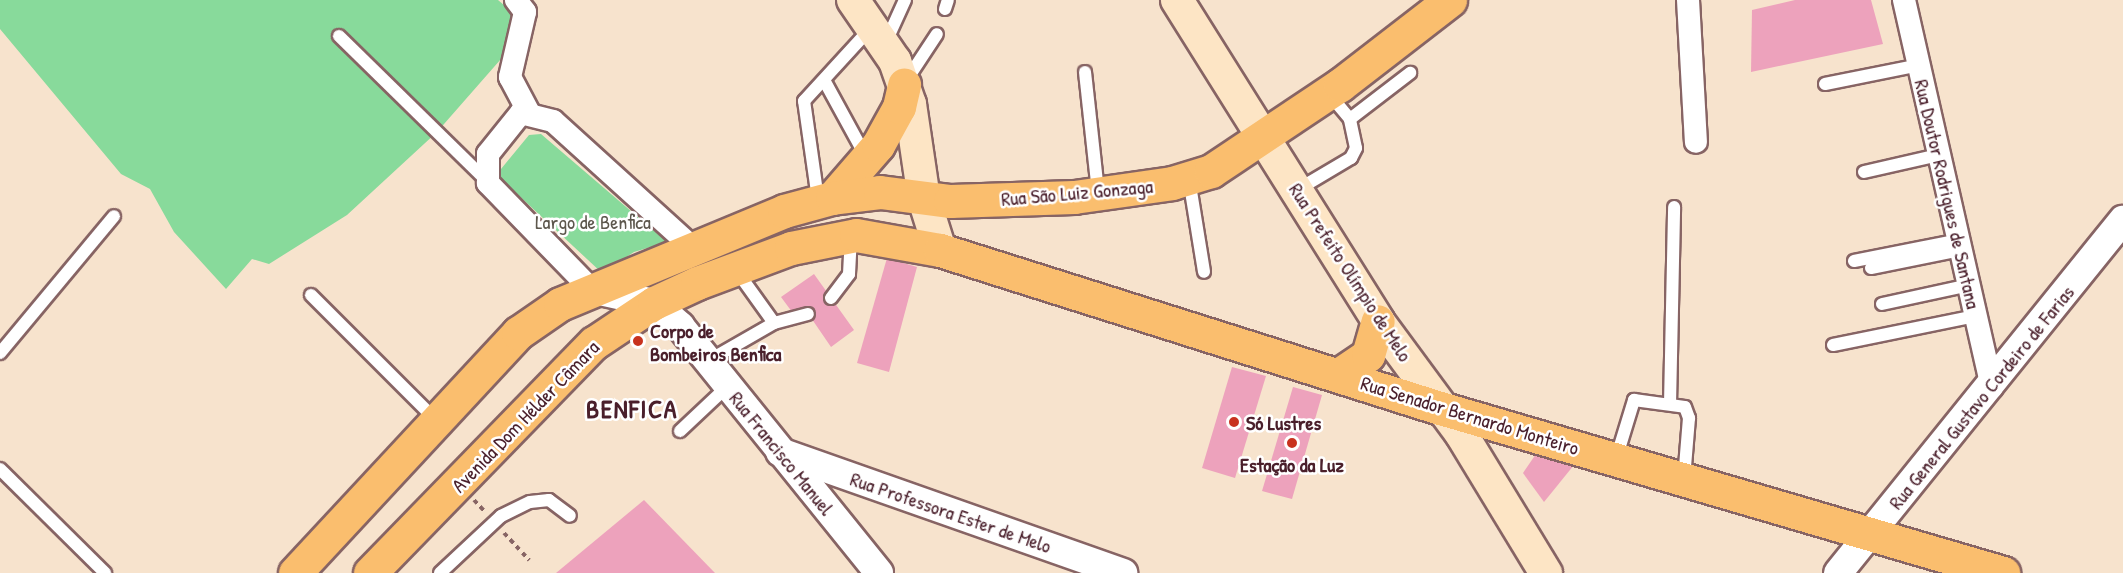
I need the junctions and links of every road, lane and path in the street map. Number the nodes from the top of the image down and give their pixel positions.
1 (516, 0) edge
2 (853, 0) edge
3 (905, 0) edge
4 (1177, 0) edge
5 (1450, 0) edge
6 (1688, 0) edge
7 (1904, 0) edge
8 (937, 34) dead end
9 (339, 36) dead end
10 (878, 36) junction
11 (1919, 65) junction
12 (1085, 72) dead end
13 (1410, 73) dead end
14 (824, 80) junction
15 (1825, 84) dead end
16 (903, 85) junction
17 (1328, 93) junction
18 (529, 112) junction
19 (1350, 119) junction
20 (1263, 137) junction
21 (1696, 142) dead end
22 (1939, 154) junction
23 (867, 159) junction
24 (1864, 172) dead end
25 (1188, 178) junction
26 (488, 183) junction
27 (1297, 190) junction
28 (1098, 193) junction
29 (924, 199) junction
30 (825, 200) junction
31 (1674, 207) dead end
32 (114, 216) dead end
33 (2123, 220) edge
34 (851, 235) junction
35 (1960, 245) junction
36 (693, 248) junction
37 (940, 250) junction
38 (1854, 261) dead end
39 (1871, 268) dead end
40 (736, 269) junction
41 (1204, 272) dead end
42 (1969, 285) junction
43 (591, 289) junction
44 (311, 295) dead end
45 (831, 298) dead end
46 (654, 303) junction
47 (1882, 304) dead end
48 (808, 314) dead end
49 (1976, 316) junction
50 (1378, 321) junction
51 (774, 323) junction
52 (1833, 345) dead end
53 (0, 352) edge
54 (708, 361) junction
55 (1340, 374) junction
56 (728, 386) junction
57 (1992, 387) junction
58 (1670, 404) junction
59 (1440, 408) junction
60 (435, 419) junction
61 (680, 431) dead end
62 (780, 452) junction
63 (1616, 460) junction
64 (0, 469) edge
65 (1684, 480) junction
66 (570, 516) dead end
67 (1866, 536) junction
68 (381, 569) edge
69 (105, 573) edge
70 (295, 573) edge
71 (440, 573) edge
72 (879, 573) edge
73 (1123, 573) edge
74 (1546, 573) edge
75 (1838, 573) edge
76 (2003, 573) edge

1 - 18 street
2 - 10 main road
3 - 10 lane
4 - 20 main road, Rua Prefeito Olímpio de Melo
5 - 17 main road, Rua São Luiz Gonzaga
6 - 21 street
7 - 11 street, Rua Doutor Rodrigues de Santana
8 - 16 lane
9 - 26 lane
10 - 14 lane
10 - 16 main road
11 - 15 lane
11 - 22 street, Rua Doutor Rodrigues de Santana
12 - 28 lane
13 - 19 lane
14 - 23 lane
14 - 30 lane
16 - 23 main road
16 - 29 main road
17 - 19 lane
17 - 20 main road, Rua São Luiz Gonzaga
18 - 26 street
18 - 36 street
19 - 27 lane
20 - 25 main road, Rua São Luiz Gonzaga
20 - 27 main road, Rua Prefeito Olímpio de Melo
22 - 24 lane
22 - 35 street, Rua Doutor Rodrigues de Santana
23 - 30 main road
25 - 28 main road, Rua São Luiz Gonzaga
25 - 41 lane
26 - 43 street
27 - 50 main road, Rua Prefeito Olímpio de Melo
28 - 29 main road, Rua São Luiz Gonzaga
29 - 30 main road, Rua São Luiz Gonzaga
29 - 37 main road
30 - 36 main road, Rua São Luiz Gonzaga
31 - 58 lane
32 - 53 lane
33 - 57 street, Rua General Gustavo Cordeiro de Farias
34 - 37 main road, Avenida Dom Hélder Câmara
34 - 40 main road, Avenida Dom Hélder Câmara
34 - 45 lane
35 - 38 lane
35 - 39 lane
35 - 42 street, Rua Doutor Rodrigues de Santana
36 - 43 main road
37 - 55 main road, Rua Senador Bernardo Monteiro
40 - 46 main road, Avenida Dom Hélder Câmara
40 - 51 lane
42 - 47 lane
42 - 49 street, Rua Doutor Rodrigues de Santana
43 - 46 street
43 - 60 main road
44 - 60 lane
46 - 54 street, Rua Francisco Manuel
46 - 68 main road, Avenida Dom Hélder Câmara
48 - 51 lane
49 - 52 lane
49 - 57 street, Rua Doutor Rodrigues de Santana
50 - 55 main road
50 - 59 main road, Rua Prefeito Olímpio de Melo
51 - 54 lane
54 - 56 street, Rua Francisco Manuel
55 - 59 main road, Rua Senador Bernardo Monteiro
56 - 61 lane
56 - 62 street, Rua Francisco Manuel
57 - 67 street, Rua General Gustavo Cordeiro de Farias
58 - 63 lane
58 - 65 lane
59 - 63 main road, Rua Senador Bernardo Monteiro
59 - 74 main road, Rua Prefeito Olímpio de Melo
60 - 70 main road
62 - 72 street, Rua Francisco Manuel
62 - 73 street, Rua Professora Ester de Melo
63 - 65 main road, Rua Senador Bernardo Monteiro
64 - 69 lane
65 - 67 main road, Rua Senador Bernardo Monteiro
66 - 71 lane
67 - 75 street, Rua General Gustavo Cordeiro de Farias
67 - 76 main road, Rua Senador Bernardo Monteiro

